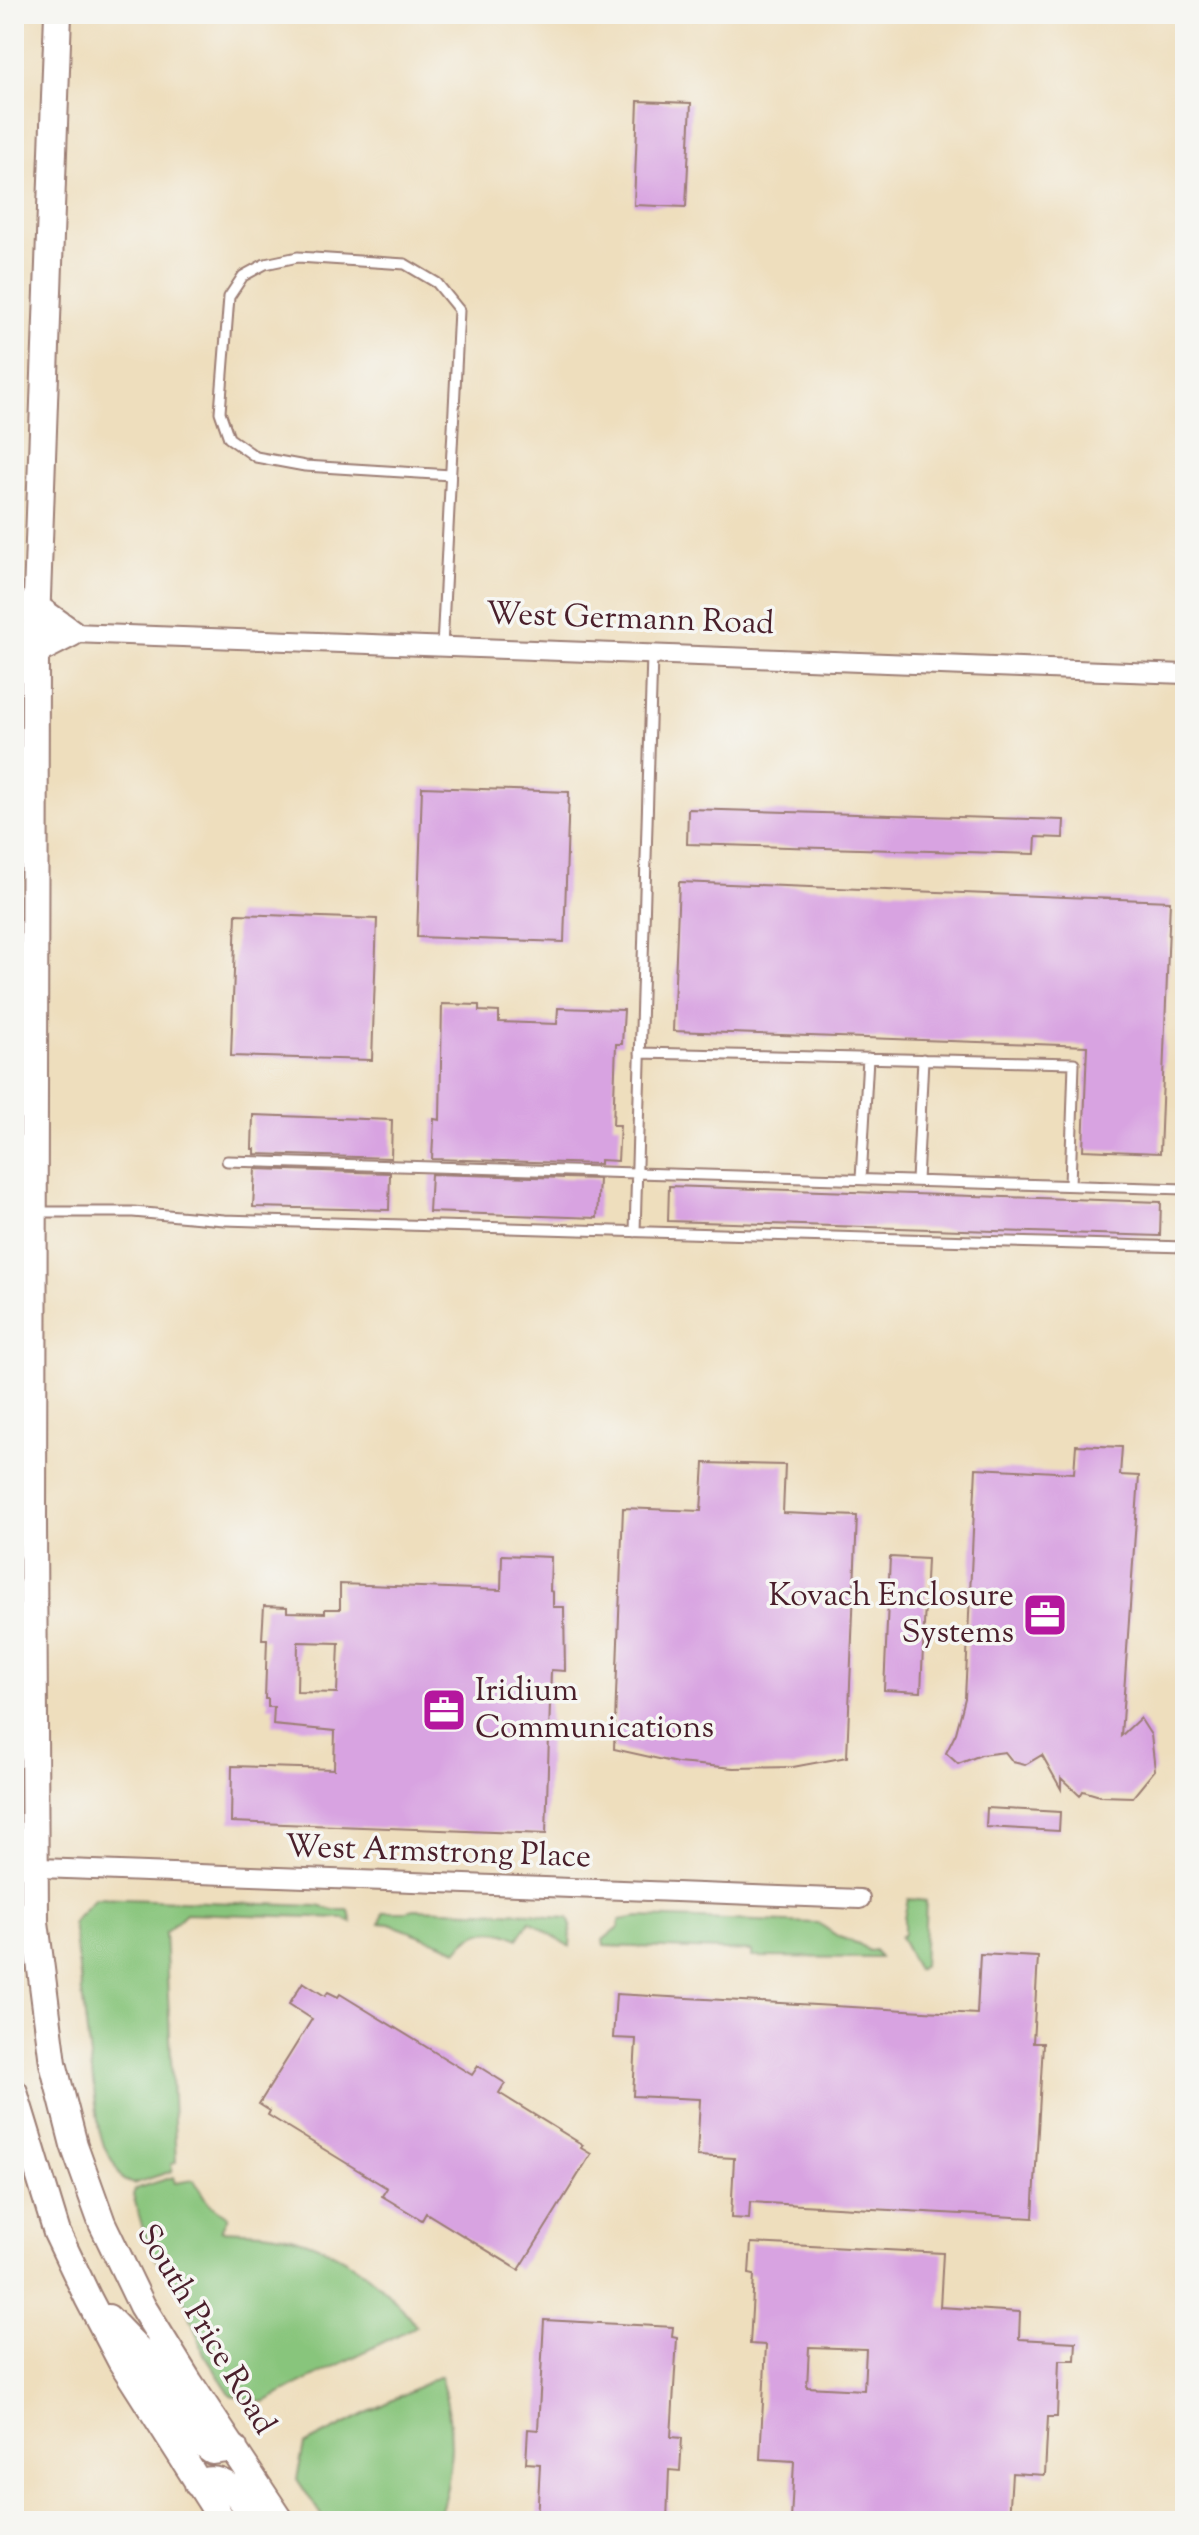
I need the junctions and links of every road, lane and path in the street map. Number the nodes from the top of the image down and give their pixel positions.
1 (58, 14) edge
2 (451, 475) junction
3 (25, 607) edge
4 (72, 633) junction
5 (442, 647) junction
6 (25, 652) edge
7 (652, 655) junction
8 (1185, 674) edge
9 (640, 1053) junction
10 (868, 1058) junction
11 (923, 1059) junction
12 (227, 1161) dead end
13 (637, 1173) junction
14 (861, 1179) junction
15 (917, 1181) junction
16 (1070, 1185) junction
17 (1185, 1189) edge
18 (24, 1212) edge
19 (635, 1232) junction
20 (1185, 1247) edge
21 (24, 1867) edge
22 (860, 1899) dead end
23 (14, 2092) edge
24 (88, 2298) junction
25 (234, 2448) junction
26 (198, 2484) junction
27 (223, 2521) edge
28 (256, 2521) edge
29 (281, 2521) edge

1 - 3 main road, South Price Road
2 - 2 lane
2 - 5 lane
3 - 4 main road
3 - 6 main road, South Price Road
4 - 5 street, West Germann Road
4 - 6 main road, West Germann Road
5 - 7 street, West Germann Road
6 - 18 main road, South Price Road
7 - 8 street, West Germann Road
7 - 9 lane
9 - 10 lane
9 - 13 lane
10 - 11 lane
10 - 14 lane
11 - 15 lane
11 - 16 lane
12 - 13 lane
13 - 14 lane
13 - 19 lane
14 - 15 lane
15 - 16 lane
16 - 17 lane
18 - 19 lane
18 - 21 main road, South Price Road
19 - 20 lane
21 - 22 street, West Armstrong Place
21 - 25 main road, South Price Road
23 - 24 main road
24 - 25 main road
24 - 26 main road
25 - 29 main road, South Price Road
26 - 27 main road
26 - 28 main road

